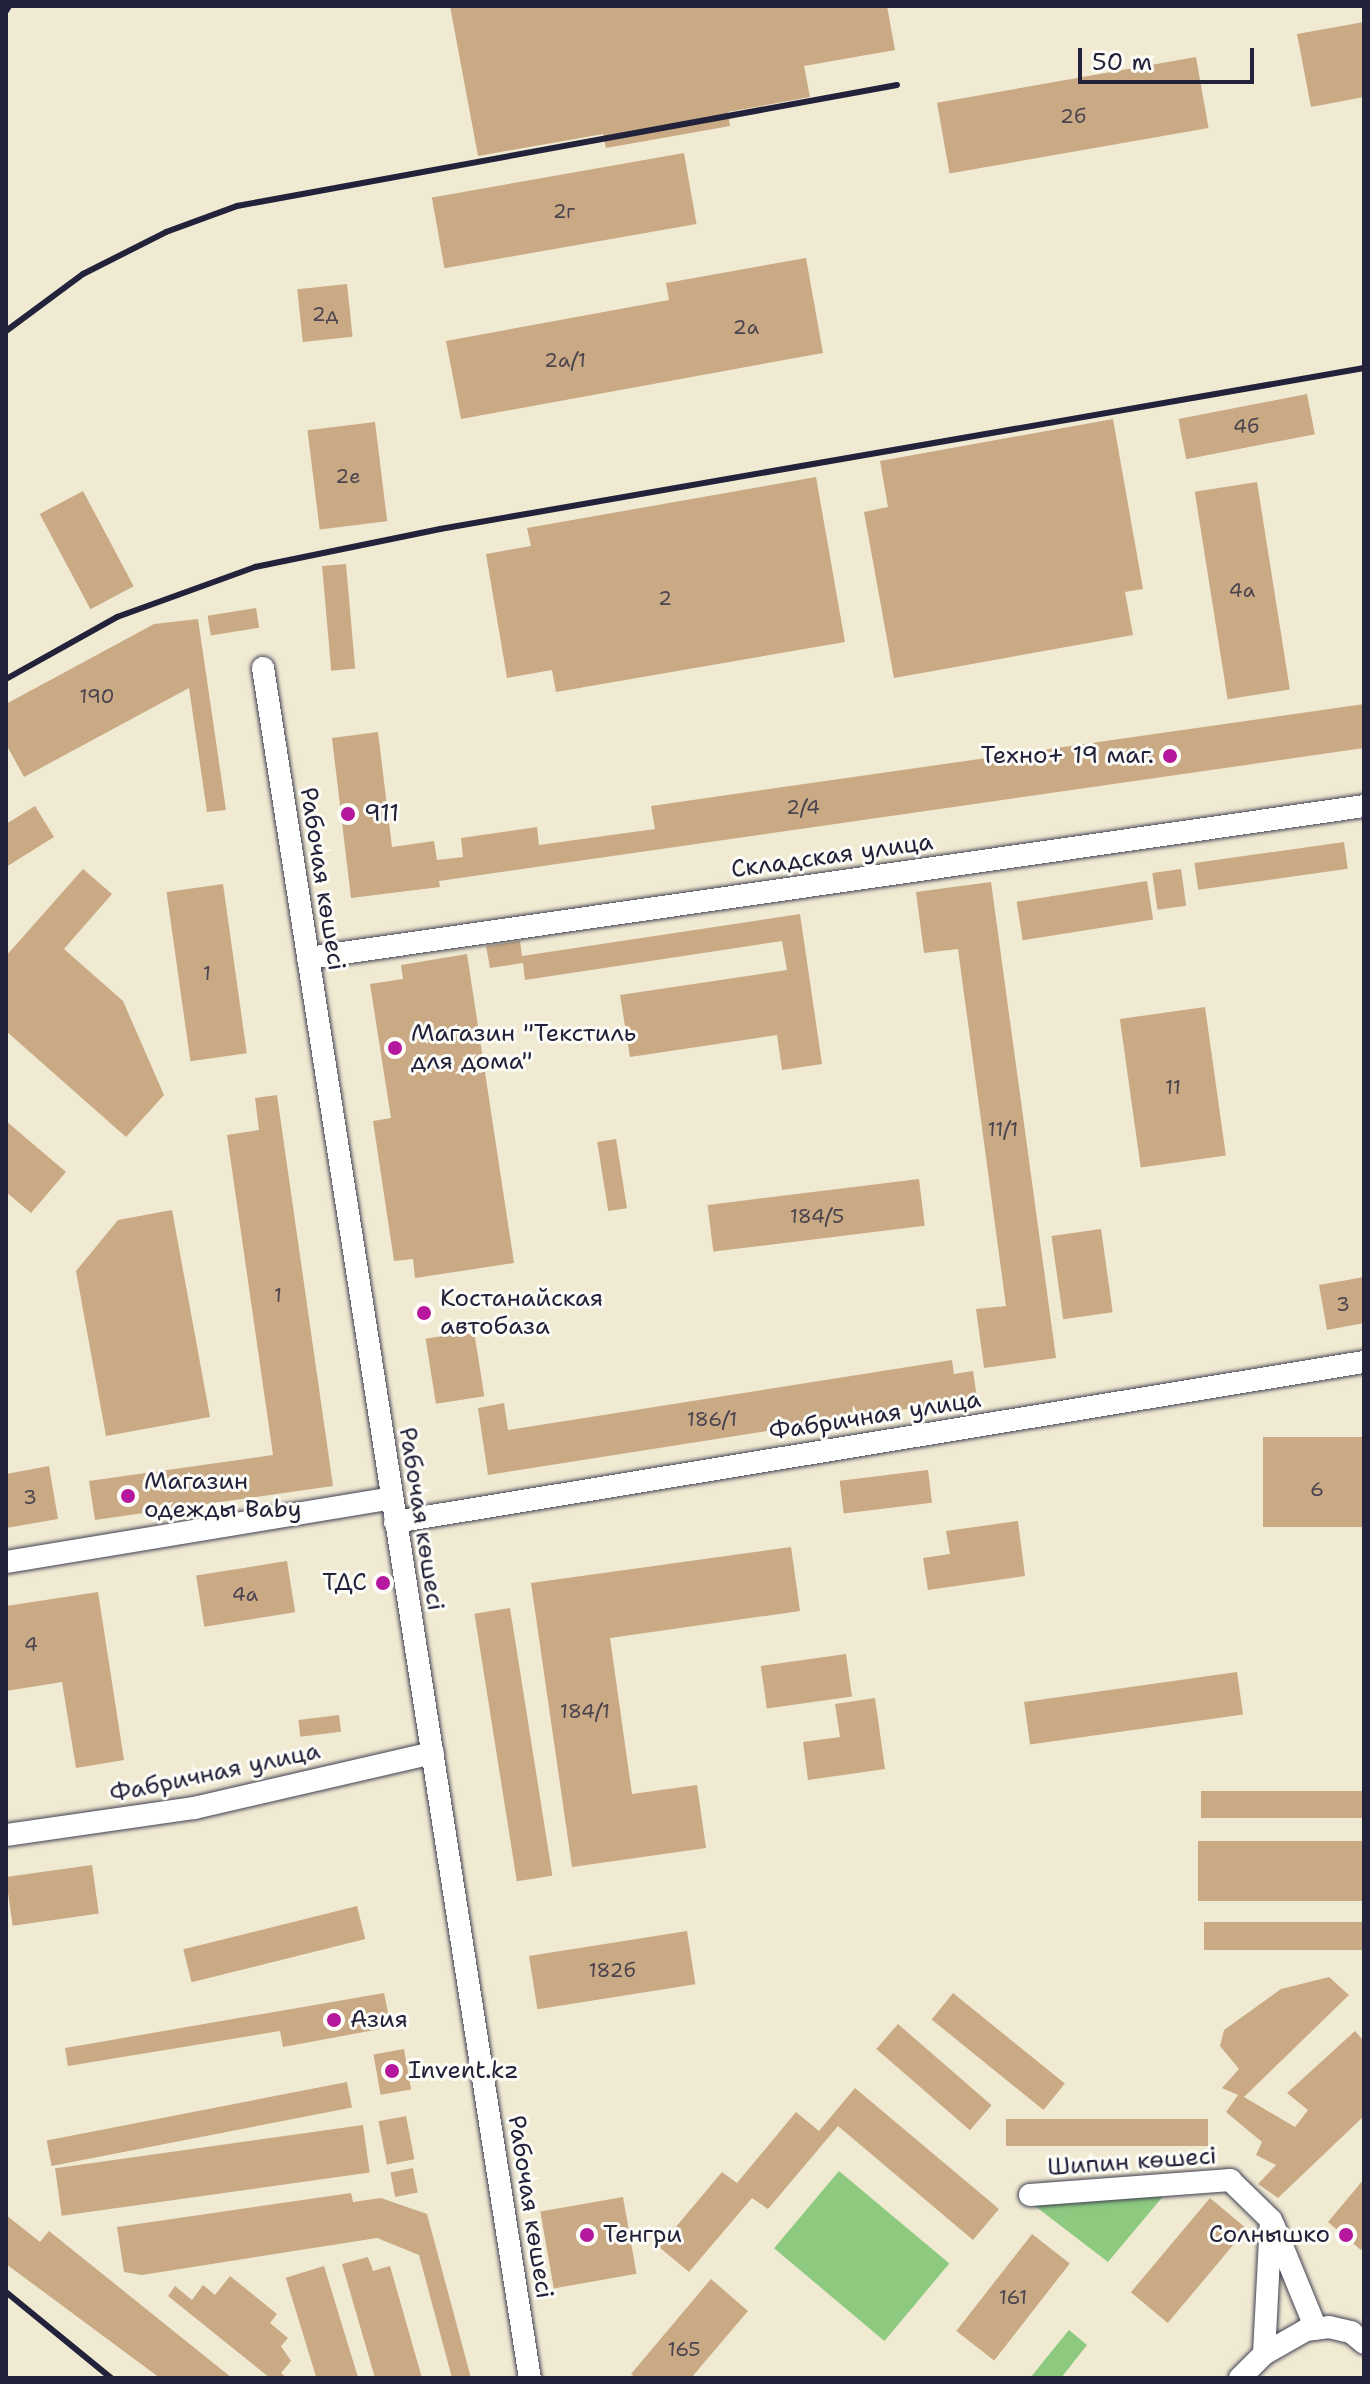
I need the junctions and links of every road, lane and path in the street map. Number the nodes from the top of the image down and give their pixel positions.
1 (263, 668) dead end
2 (1364, 806) edge
3 (308, 958) junction
4 (1364, 1362) edge
5 (392, 1498) junction
6 (395, 1522) junction
7 (6, 1562) edge
8 (433, 1753) junction
9 (6, 1835) edge
10 (1030, 2195) dead end
11 (1271, 2220) junction
12 (1316, 2329) junction
13 (1364, 2343) edge
14 (1264, 2354) junction
15 (530, 2378) edge
16 (1240, 2378) edge

1 - 3 street, Рабочая көшесі
2 - 3 street, Складская улица
3 - 5 street, Рабочая көшесі
4 - 6 street, Фабричная улица
5 - 6 street, Рабочая көшесі
5 - 7 street
6 - 8 street, Рабочая көшесі
8 - 9 street, Фабричная улица
8 - 15 street, Рабочая көшесі
10 - 11 street, Шипин көшесі
11 - 12 street, Шипин көшесі
11 - 14 street
12 - 13 street
12 - 14 street
14 - 16 street

